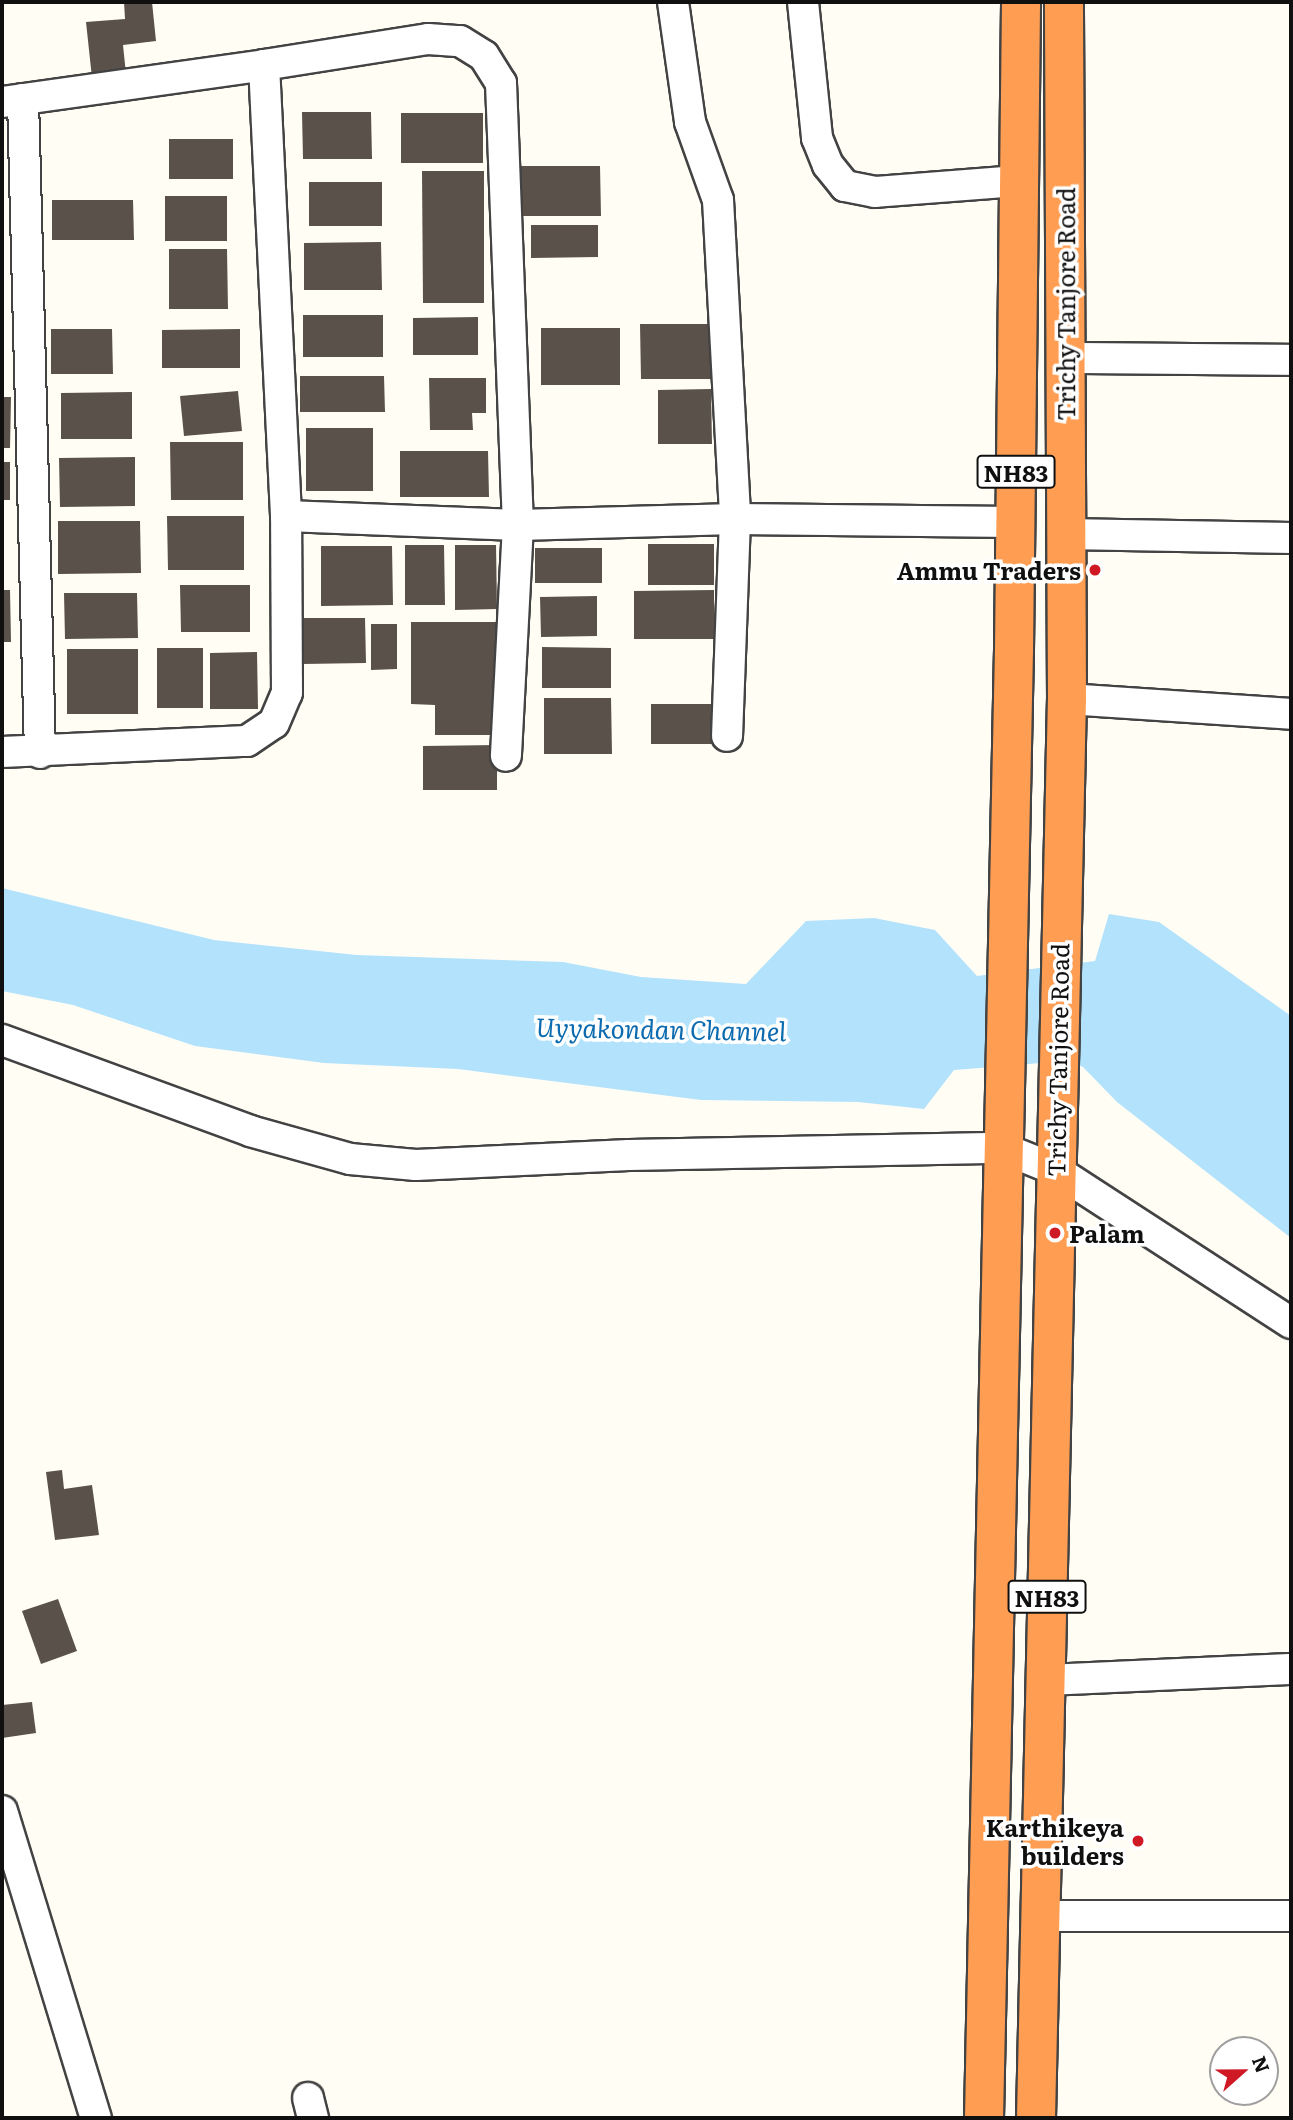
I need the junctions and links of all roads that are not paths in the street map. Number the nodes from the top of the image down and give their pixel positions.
1 (673, 2) edge
2 (803, 2) edge
3 (1021, 2) edge
4 (1063, 2) edge
5 (264, 65) junction
6 (13, 101) edge
7 (1019, 181) junction
8 (1066, 358) junction
9 (1291, 360) edge
10 (286, 516) junction
11 (735, 519) junction
12 (1015, 522) junction
13 (518, 524) junction
14 (1066, 534) junction
15 (1291, 538) edge
16 (1067, 699) junction
17 (1291, 714) edge
18 (727, 736) dead end
19 (2, 752) edge
20 (40, 753) junction
21 (506, 756) dead end
22 (2, 1040) edge
23 (1002, 1148) junction
24 (1054, 1169) junction
25 (1291, 1323) edge
26 (1291, 1669) edge
27 (1045, 1680) junction
28 (4, 1824) edge
29 (1041, 1916) junction
30 (1291, 1916) edge
31 (96, 2118) edge
32 (984, 2118) edge
33 (1036, 2118) edge

1 - 11 street
2 - 7 street
3 - 7 highway, Trichy Tanjore Road / NH83
4 - 8 highway, Trichy Tanjore Road / NH83
5 - 6 street
5 - 10 street
5 - 13 street
6 - 20 street
7 - 12 highway, Trichy Tanjore Road / NH83
8 - 9 street
8 - 14 highway, Trichy Tanjore Road / NH83
10 - 13 street
10 - 20 street
11 - 12 street
11 - 13 street
11 - 18 street
12 - 23 highway, Trichy Tanjore Road / NH83
13 - 21 street
14 - 15 street
14 - 16 highway, Trichy Tanjore Road / NH83
16 - 17 street
16 - 24 highway, Trichy Tanjore Road / NH83
19 - 20 street
22 - 23 street
23 - 24 street
23 - 32 highway, Trichy Tanjore Road / NH83
24 - 25 street
24 - 27 highway, Trichy Tanjore Road / NH83
26 - 27 street
27 - 29 highway, Trichy Tanjore Road / NH83
28 - 31 street
29 - 30 street
29 - 33 highway, Trichy Tanjore Road / NH83

